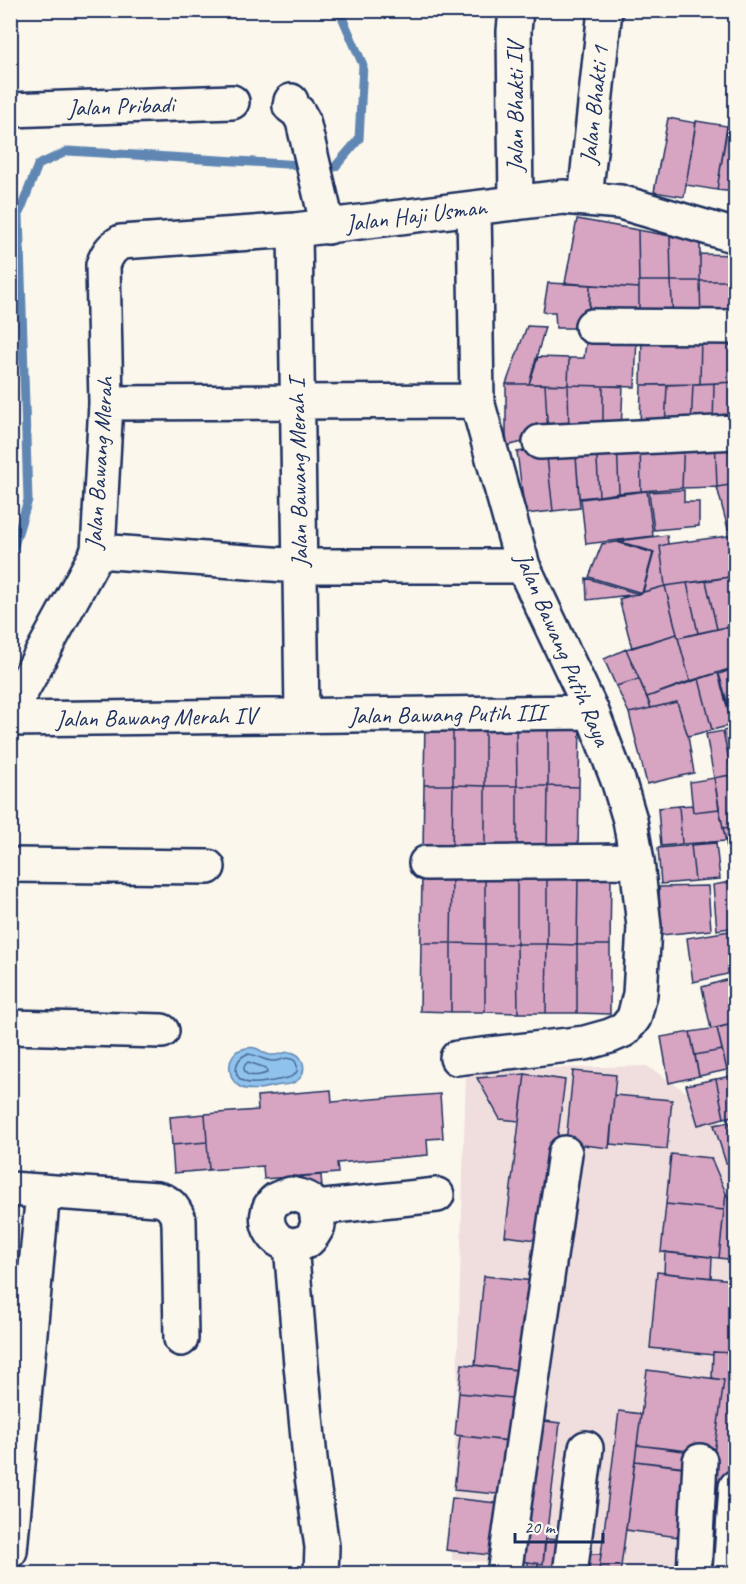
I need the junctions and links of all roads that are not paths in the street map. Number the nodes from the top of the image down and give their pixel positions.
1 (516, 10) edge
2 (605, 10) edge
3 (232, 102) dead end
4 (291, 102) dead end
5 (10, 110) edge
6 (585, 199) junction
7 (516, 203) junction
8 (474, 208) junction
9 (328, 226) junction
10 (295, 230) junction
11 (735, 237) edge
12 (103, 265) joint
13 (592, 326) dead end
14 (735, 327) edge
15 (477, 401) junction
16 (297, 402) junction
17 (106, 403) junction
18 (735, 432) edge
19 (540, 442) dead end
20 (98, 551) junction
21 (299, 566) junction
22 (523, 566) junction
23 (10, 712) edge
24 (592, 712) junction
25 (302, 716) junction
26 (10, 719) edge
27 (637, 861) junction
28 (426, 863) dead end
29 (10, 865) edge
30 (208, 867) dead end
31 (10, 1027) edge
32 (162, 1030) dead end
33 (457, 1058) dead end
34 (565, 1153) dead end
35 (10, 1188) edge
36 (42, 1191) junction
37 (437, 1196) dead end
38 (316, 1208) junction
39 (291, 1245) junction
40 (181, 1339) dead end
41 (586, 1448) dead end
42 (700, 1461) dead end
43 (735, 1487) edge
44 (10, 1551) edge
45 (321, 1574) edge
46 (504, 1574) edge
47 (570, 1574) edge
48 (694, 1574) edge
49 (730, 1574) edge

1 - 7 street, Jalan Bhakti IV
2 - 6 street, Jalan Bhakti 1
3 - 5 street, Jalan Pribadi
4 - 9 street
6 - 7 street, Jalan Haji Usman
6 - 11 street, Jalan Haji Usman
7 - 8 street, Jalan Haji Usman
8 - 9 street, Jalan Haji Usman
8 - 15 street, Jalan Bawang Putih Raya
9 - 10 street, Jalan Haji Usman
10 - 12 street, Jalan Haji Usman
10 - 16 street, Jalan Bawang Merah I
12 - 17 street, Jalan Bawang Merah
13 - 14 street
15 - 16 street
15 - 22 street, Jalan Bawang Putih Raya
16 - 17 street
16 - 21 street, Jalan Bawang Merah I
17 - 20 street, Jalan Bawang Merah
18 - 19 street
20 - 21 street
20 - 23 street, Jalan Bawang Merah
21 - 22 street
21 - 25 street, Jalan Bawang Merah I
22 - 24 street, Jalan Bawang Putih Raya
24 - 25 street, Jalan Bawang Putih III
24 - 27 street, Jalan Bawang Putih Raya
25 - 26 street, Jalan Bawang Merah IV
27 - 28 street
27 - 33 street, Jalan Bawang Putih Raya
29 - 30 street
31 - 32 street
34 - 46 street
35 - 36 street
36 - 40 street
36 - 44 street
37 - 38 street
38 - 39 street
38 - 39 street
39 - 45 street
41 - 47 street
42 - 48 street
43 - 49 street

